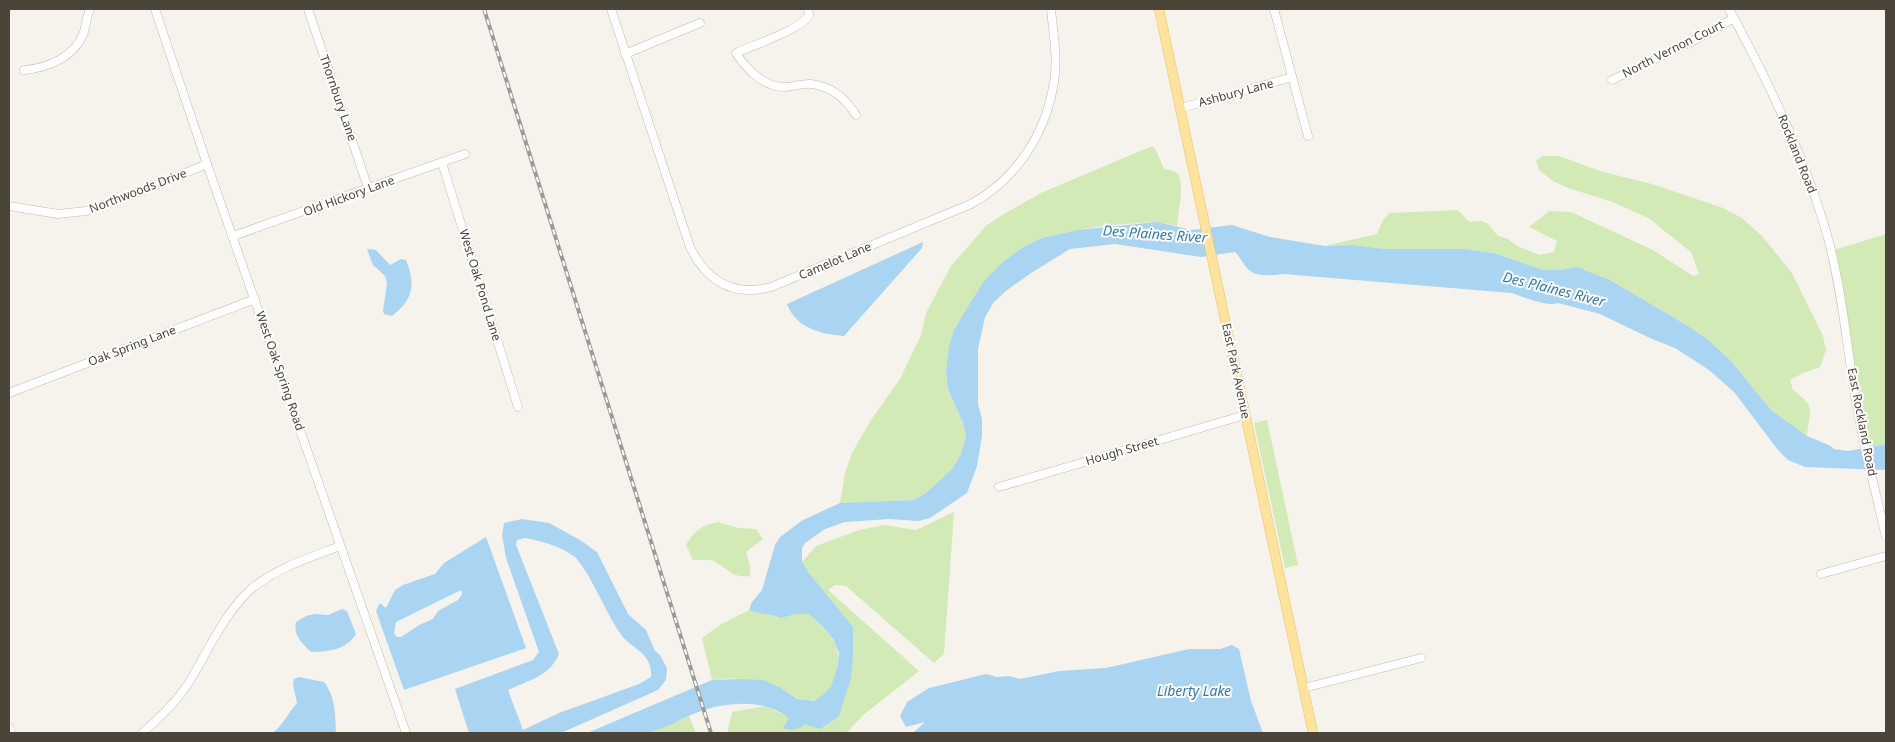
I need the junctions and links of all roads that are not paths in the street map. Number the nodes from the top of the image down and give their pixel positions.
1 (90, 9) edge
2 (155, 9) edge
3 (308, 9) edge
4 (611, 9) edge
5 (808, 9) edge
6 (1051, 9) edge
7 (1159, 9) edge
8 (1274, 9) edge
9 (1729, 9) edge
10 (1734, 18) junction
11 (700, 23) dead end
12 (625, 54) junction
13 (24, 70) dead end
14 (1292, 77) junction
15 (1612, 80) dead end
16 (1180, 108) junction
17 (856, 115) dead end
18 (1308, 136) dead end
19 (465, 154) dead end
20 (442, 163) junction
21 (207, 164) junction
22 (368, 188) junction
23 (9, 206) edge
24 (233, 236) junction
25 (254, 299) junction
26 (1843, 306) joint
27 (9, 393) edge
28 (518, 407) dead end
29 (1245, 415) junction
30 (999, 487) dead end
31 (1886, 537) edge
32 (340, 546) junction
33 (1886, 556) edge
34 (1821, 574) dead end
35 (1421, 658) dead end
36 (1304, 688) junction
37 (9, 727) edge
38 (11, 733) edge
39 (142, 733) edge
40 (406, 733) edge
41 (1313, 733) edge

1 - 13 street
2 - 21 street, West Oak Spring Road
3 - 22 street, Thornbury Lane
4 - 12 street, Camelot Lane
5 - 17 street
6 - 12 street, Camelot Lane
7 - 16 main road, East Park Avenue
8 - 14 street
9 - 10 street, Rockland Road
10 - 15 street, North Vernon Court
10 - 26 street, Rockland Road
11 - 12 street
14 - 16 street, Ashbury Lane
14 - 18 street
16 - 29 main road, East Park Avenue
19 - 20 street, Old Hickory Lane
20 - 22 street, Old Hickory Lane
20 - 28 street, West Oak Pond Lane
21 - 23 street, Northwoods Drive
21 - 24 street, West Oak Spring Road
22 - 24 street, Old Hickory Lane
24 - 25 street, West Oak Spring Road
25 - 27 street, Oak Spring Lane
25 - 32 street, West Oak Spring Road
26 - 31 street, East Rockland Road
29 - 30 street, Hough Street
29 - 36 main road, East Park Avenue
32 - 39 street
32 - 40 street, West Oak Spring Road
33 - 34 street
35 - 36 street
36 - 41 main road, East Park Avenue
37 - 38 street

